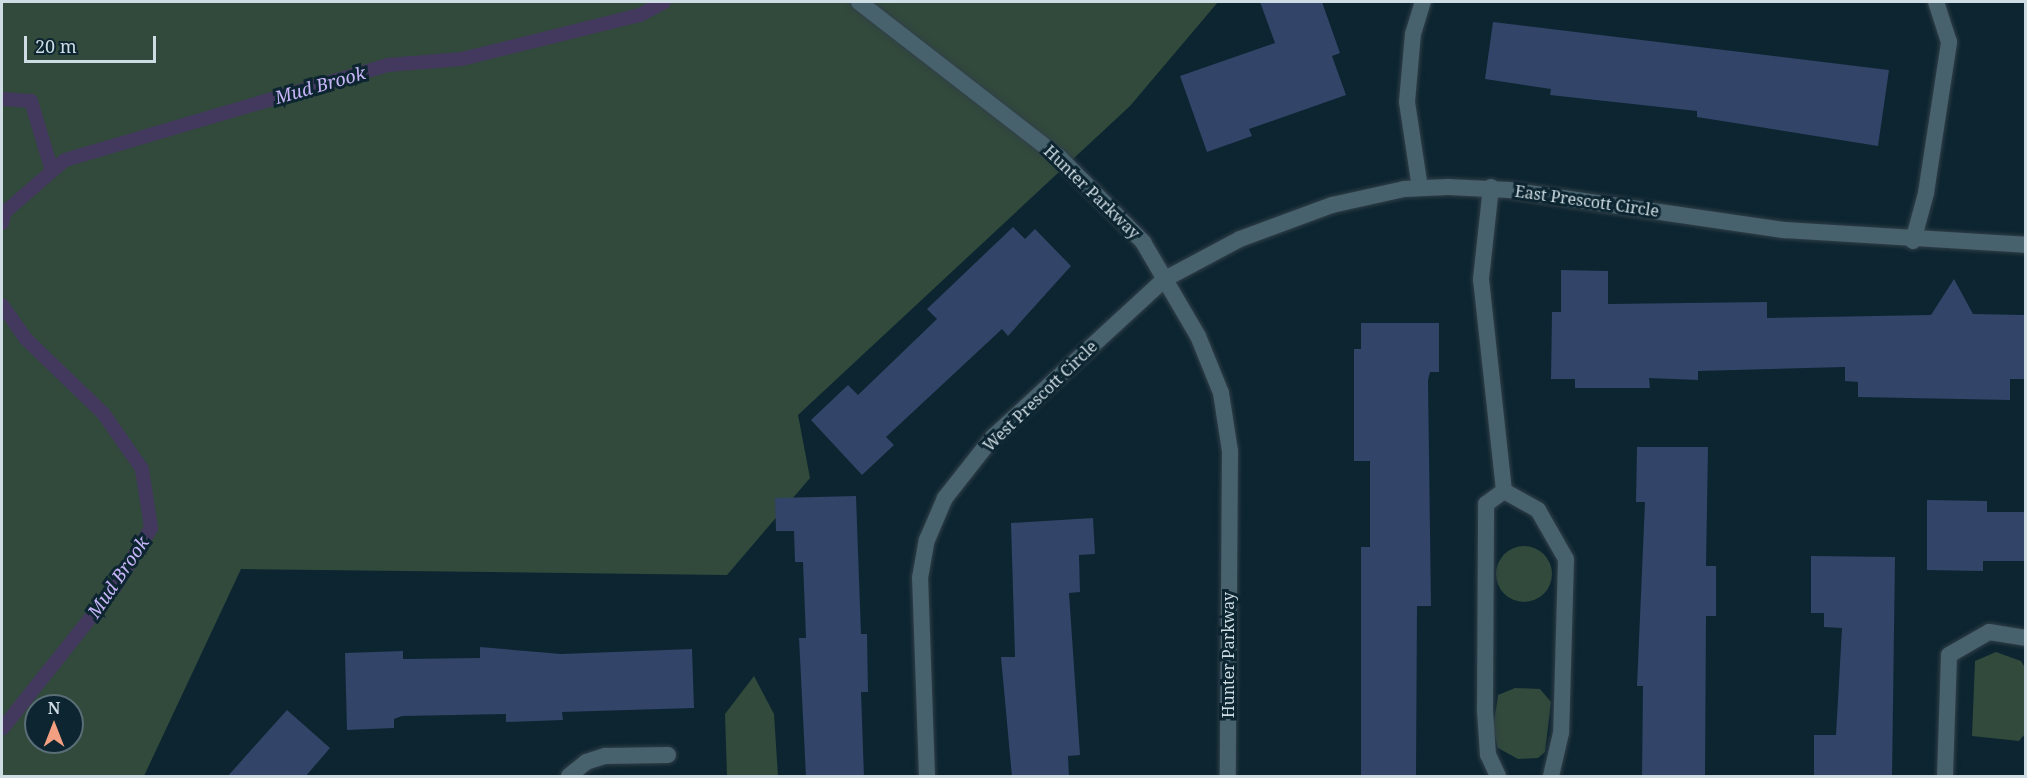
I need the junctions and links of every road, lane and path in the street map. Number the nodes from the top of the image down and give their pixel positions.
1 (1424, 2) edge
2 (1936, 2) edge
3 (865, 7) edge
4 (1491, 187) junction
5 (1420, 188) junction
6 (1913, 241) junction
7 (2025, 245) edge
8 (1165, 279) junction
9 (1504, 491) junction
10 (2025, 638) edge
11 (668, 755) dead end
12 (569, 777) edge
13 (927, 777) edge
14 (1228, 777) edge
15 (1498, 777) edge
16 (1551, 777) edge
17 (1945, 777) edge

1 - 5 street
2 - 6 street
3 - 8 street, Hunter Parkway
4 - 5 street, East Prescott Circle
4 - 6 street, East Prescott Circle
4 - 9 street
5 - 8 street, East Prescott Circle
6 - 7 street, East Prescott Circle
8 - 13 street, West Prescott Circle
8 - 14 street, Hunter Parkway
9 - 15 street
9 - 16 street
10 - 17 street
11 - 12 street

